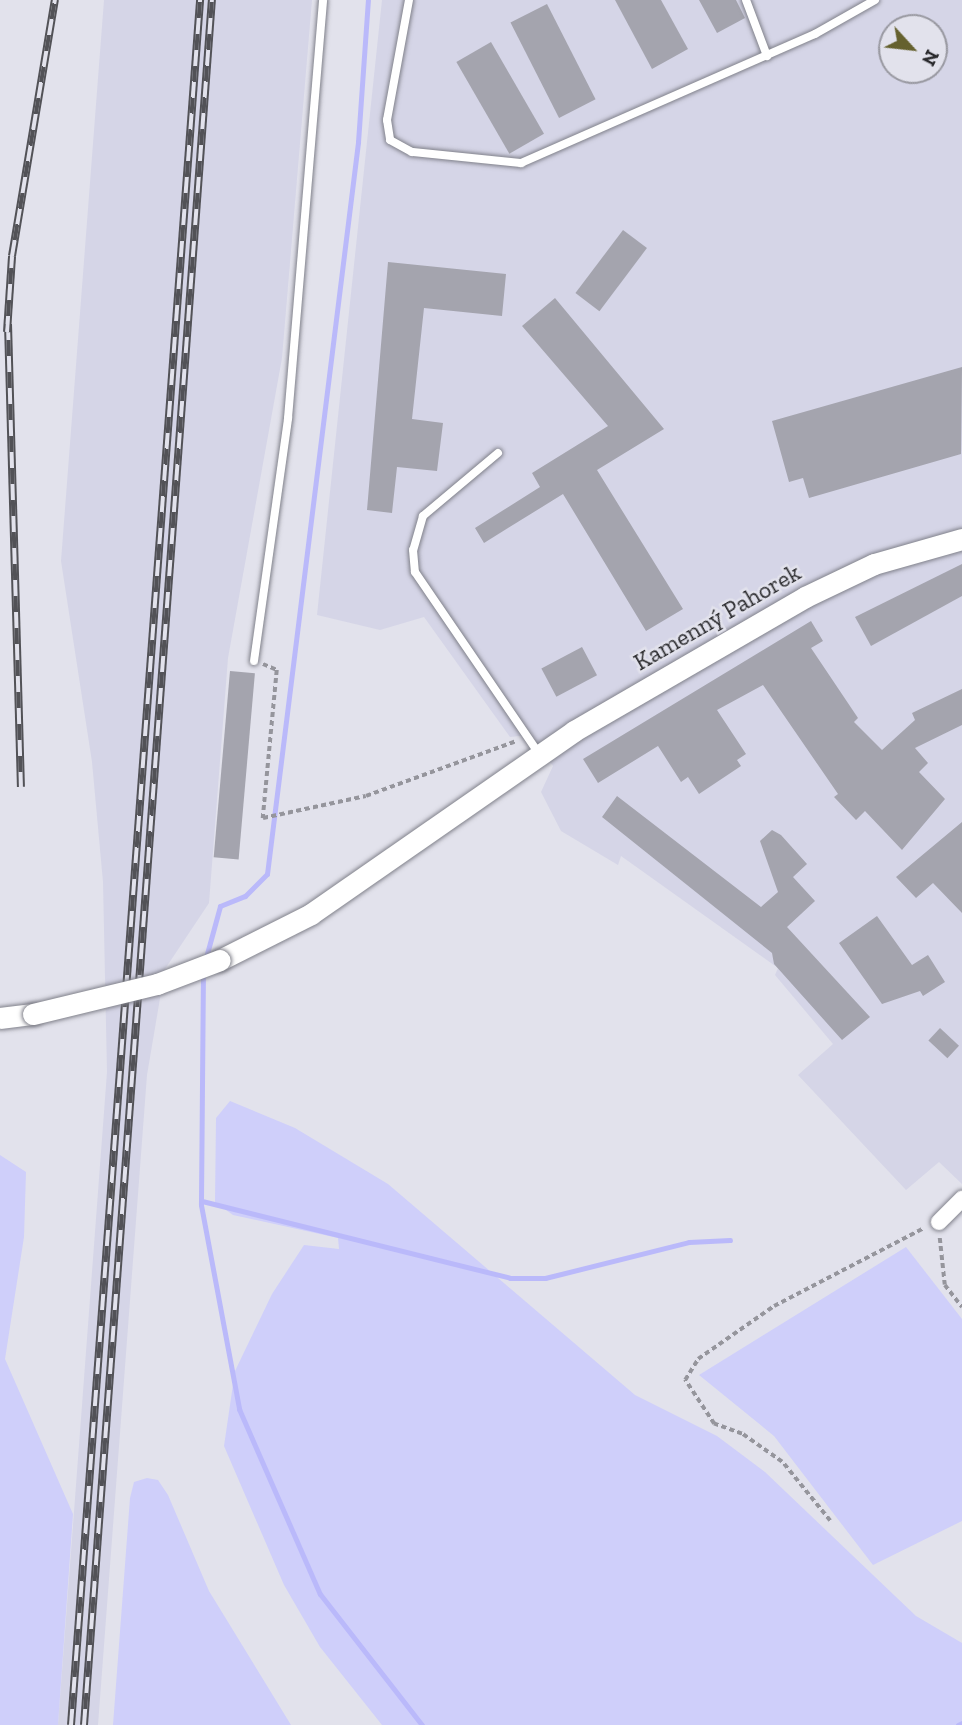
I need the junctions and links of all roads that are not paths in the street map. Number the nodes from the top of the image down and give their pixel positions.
1 (323, 0) edge
2 (409, 0) edge
3 (746, 0) edge
4 (875, 0) edge
5 (767, 56) junction
6 (498, 453) dead end
7 (962, 539) edge
8 (254, 661) road end
9 (533, 746) junction
10 (0, 1018) edge
11 (962, 1199) edge
12 (939, 1222) road end

1 - 8 lane
2 - 5 lane
3 - 5 lane
4 - 5 lane
6 - 9 lane
7 - 9 street, Kamenný Pahorek
9 - 10 street, Kamenný Pahorek, bridge
11 - 12 street

